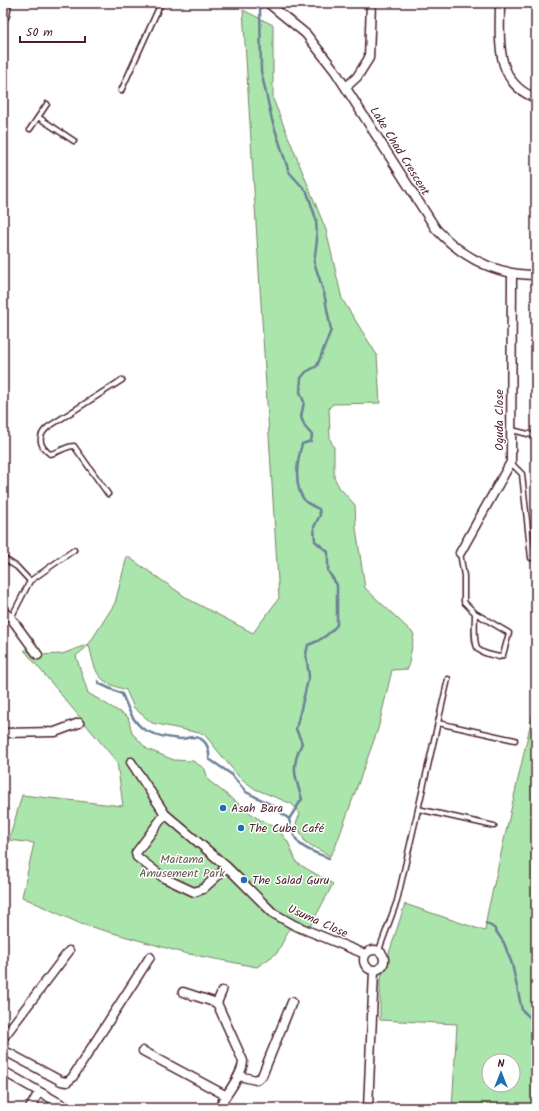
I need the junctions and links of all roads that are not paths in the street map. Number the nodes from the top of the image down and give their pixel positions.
1 (5, 3) edge
2 (161, 3) edge
3 (268, 3) edge
4 (371, 3) edge
5 (500, 3) edge
6 (3, 15) edge
7 (346, 88) junction
8 (121, 91) dead end
9 (536, 98) edge
10 (47, 104) dead end
11 (38, 117) junction
12 (30, 129) dead end
13 (74, 141) dead end
14 (512, 274) junction
15 (536, 275) edge
16 (122, 380) dead end
17 (511, 430) junction
18 (536, 436) edge
19 (511, 462) junction
20 (108, 494) dead end
21 (74, 550) dead end
22 (460, 553) joint
23 (3, 558) edge
24 (531, 558) dead end
25 (30, 581) junction
26 (3, 611) edge
27 (476, 613) junction
28 (12, 618) junction
29 (38, 655) dead end
30 (448, 679) dead end
31 (79, 723) dead end
32 (438, 723) junction
33 (3, 733) edge
34 (515, 740) dead end
35 (131, 762) dead end
36 (418, 809) junction
37 (165, 814) junction
38 (494, 826) dead end
39 (227, 867) junction
40 (379, 950) junction
41 (69, 951) dead end
42 (365, 954) junction
43 (150, 958) dead end
44 (374, 971) junction
45 (222, 991) dead end
46 (183, 992) dead end
47 (292, 1002) dead end
48 (217, 1003) junction
49 (3, 1038) edge
50 (3, 1050) edge
51 (143, 1050) dead end
52 (3, 1071) edge
53 (239, 1076) junction
54 (39, 1092) junction
55 (225, 1095) junction
56 (30, 1108) edge
57 (68, 1108) edge
58 (218, 1108) edge
59 (368, 1108) edge

1 - 6 street
2 - 8 lane
3 - 7 street, Lake Chad Crescent
4 - 7 street
5 - 9 street
7 - 14 street, Lake Chad Crescent
10 - 11 lane
11 - 12 lane
11 - 13 lane
14 - 15 street, Lake Chad Crescent
14 - 17 street, Oguda Close
16 - 20 lane
17 - 18 lane
17 - 19 street, Oguda Close
19 - 22 street, Oguda Close
19 - 24 lane
21 - 25 lane
22 - 27 lane
23 - 25 lane
25 - 28 lane
26 - 28 street
27 - 27 lane
28 - 29 street
30 - 32 lane
31 - 33 street
32 - 34 lane
32 - 36 lane
35 - 37 street, Usuma Close
36 - 38 lane
36 - 40 lane
37 - 39 street, Usuma Close
37 - 39 street
39 - 42 street, Usuma Close
40 - 42 street
40 - 44 street
41 - 49 street
42 - 44 street
43 - 50 street
44 - 59 street
45 - 48 street
46 - 48 street
47 - 53 street
48 - 53 street
51 - 55 street
52 - 54 street
53 - 55 street
54 - 56 street
54 - 57 street
55 - 58 street

